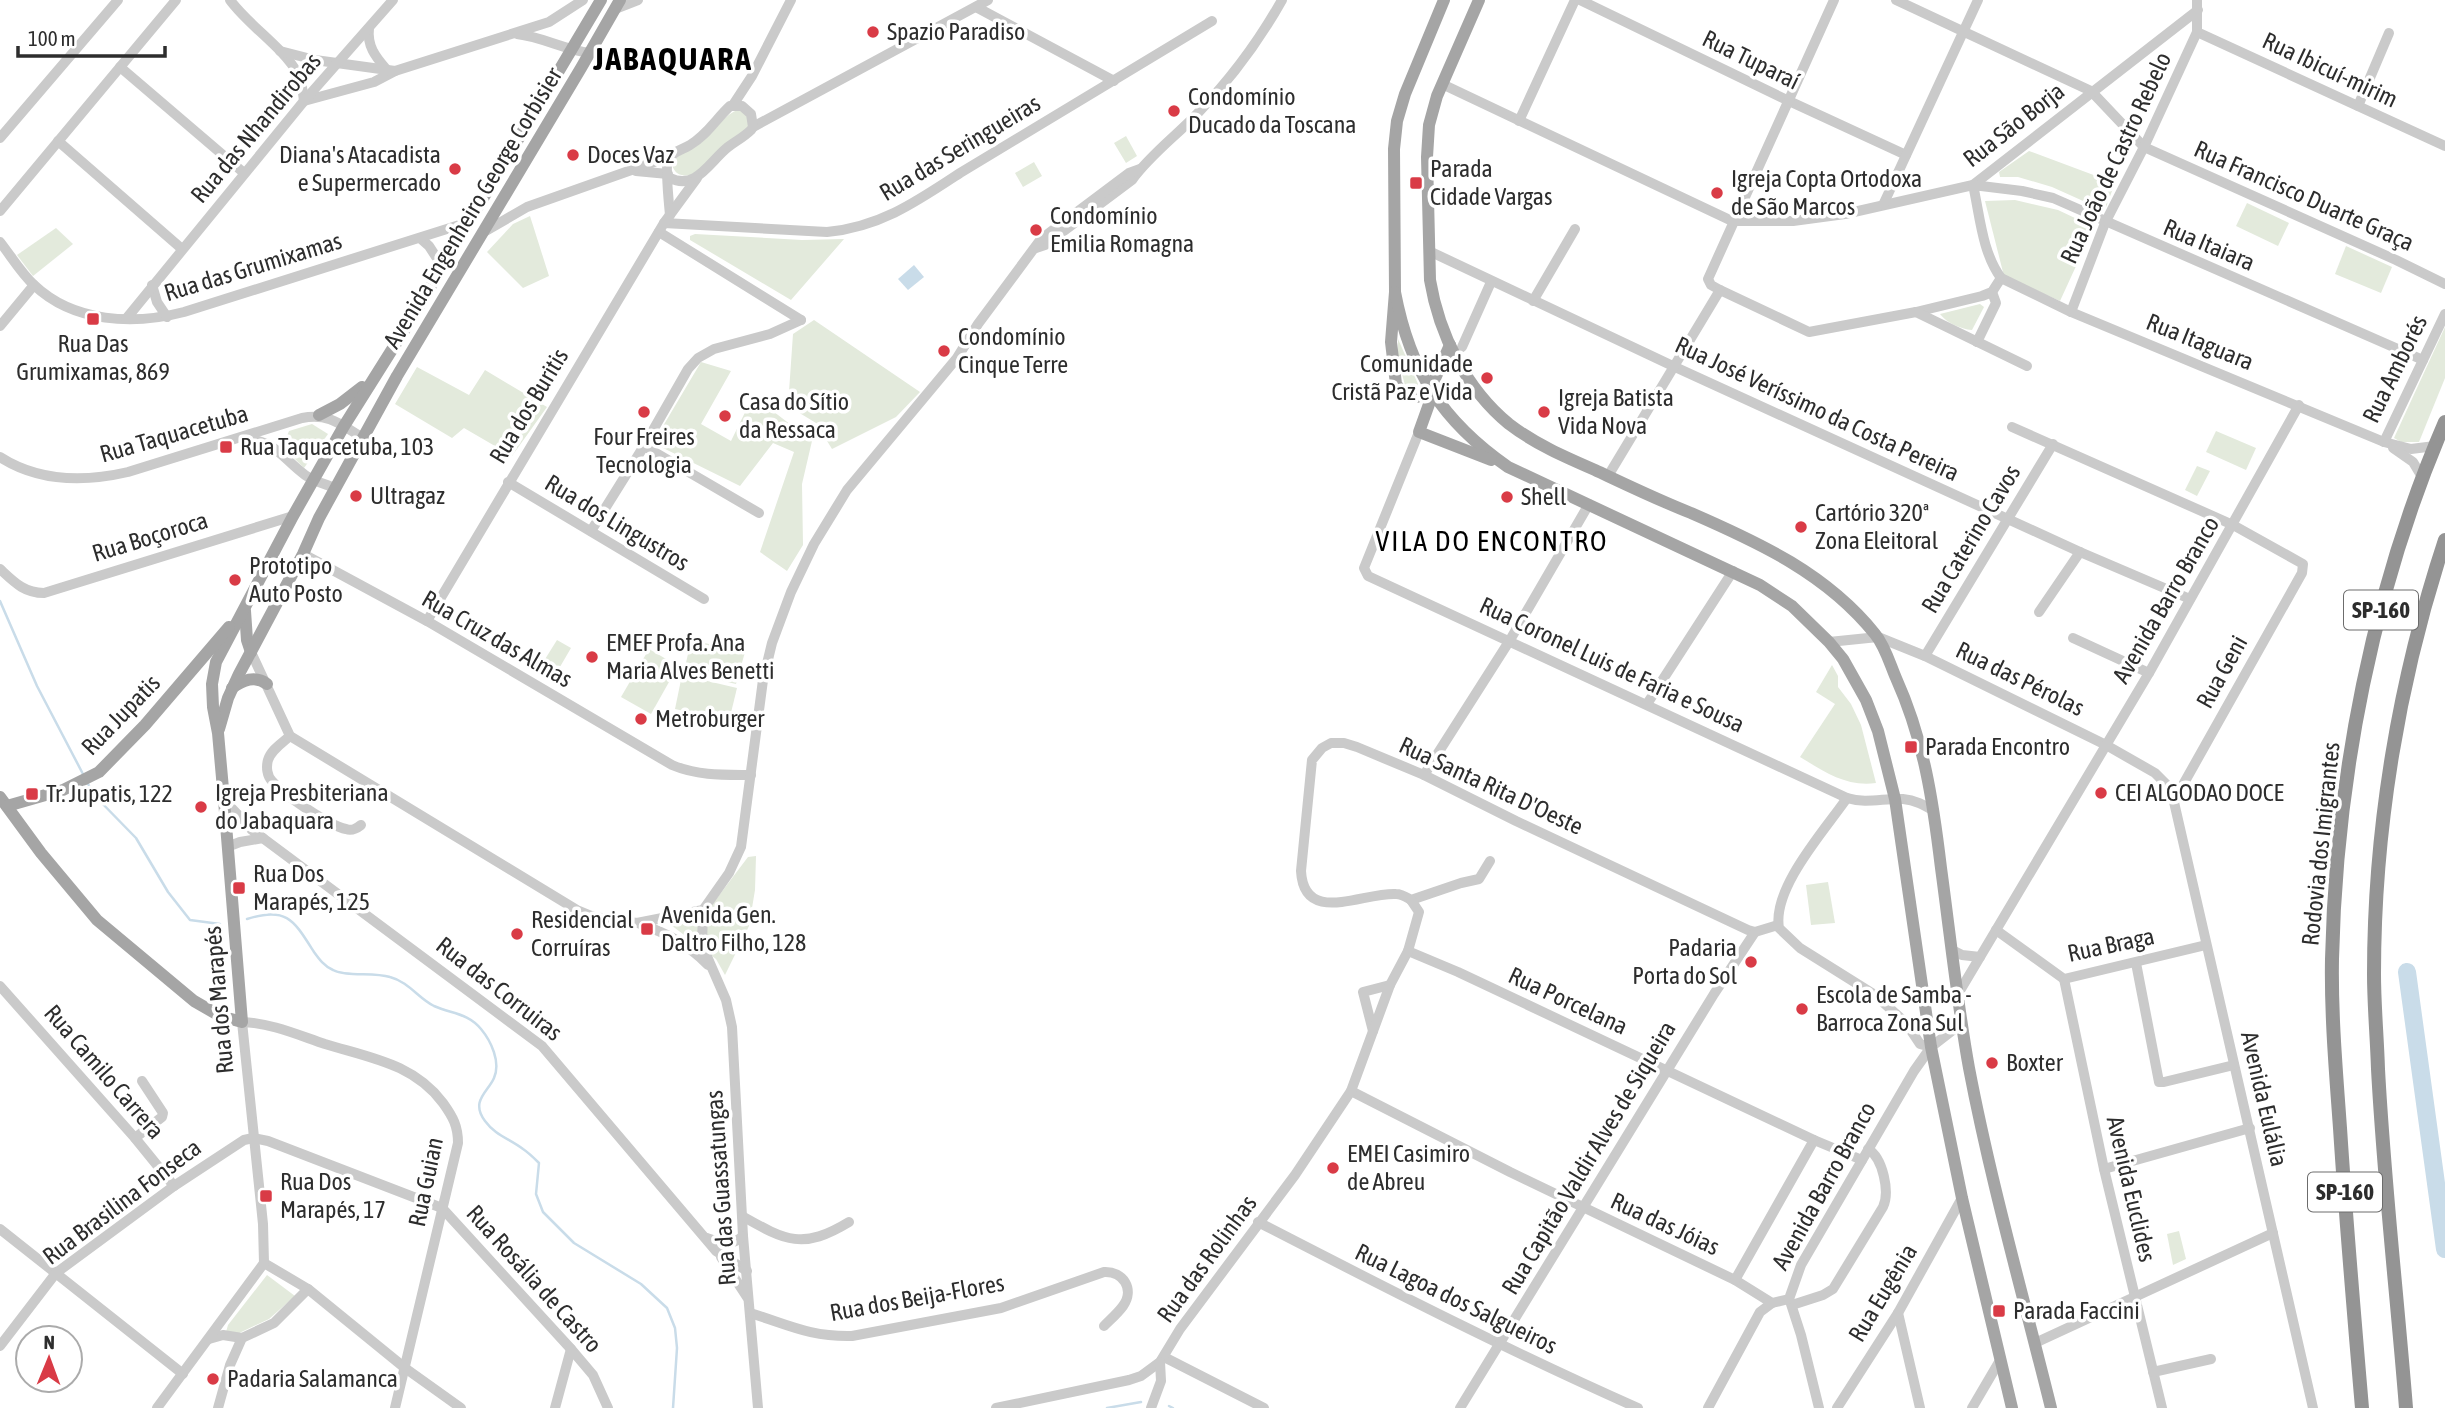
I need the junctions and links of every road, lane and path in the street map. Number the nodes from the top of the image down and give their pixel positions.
1 (118, 0) edge
2 (176, 0) edge
3 (229, 0) edge
4 (393, 0) edge
5 (583, 0) edge
6 (601, 0) edge
7 (638, 0) edge
8 (791, 0) edge
9 (988, 0) edge
10 (1282, 0) edge
11 (1444, 0) edge
12 (1479, 0) edge
13 (1578, 0) edge
14 (1834, 0) edge
15 (1896, 0) edge
16 (1978, 0) edge
17 (617, 5) edge
18 (2198, 5) edge
19 (976, 7) junction
20 (1212, 21) dead end
21 (549, 22) junction
22 (2197, 27) junction
23 (369, 28) junction
24 (1964, 32) junction
25 (2389, 33) dead end
26 (513, 34) junction
27 (547, 39) junction
28 (570, 50) junction
29 (280, 51) junction
30 (590, 53) junction
31 (339, 63) junction
32 (120, 67) junction
33 (391, 70) junction
34 (1114, 81) junction
35 (1442, 84) junction
36 (2091, 91) junction
37 (304, 101) junction
38 (1788, 101) junction
39 (738, 105) junction
40 (2358, 106) junction
41 (1519, 121) junction
42 (753, 127) junction
43 (0, 138) edge
44 (58, 141) junction
45 (2445, 146) edge
46 (2144, 147) junction
47 (674, 153) junction
48 (1906, 155) junction
49 (629, 171) junction
50 (244, 173) junction
51 (668, 176) junction
52 (697, 178) junction
53 (1973, 185) junction
54 (505, 196) junction
55 (1883, 205) junction
56 (527, 207) junction
57 (0, 211) edge
58 (1732, 221) junction
59 (469, 222) junction
60 (665, 223) junction
61 (2105, 223) junction
62 (1575, 229) dead end
63 (483, 233) junction
64 (420, 238) junction
65 (0, 242) edge
66 (182, 249) junction
67 (1429, 251) junction
68 (442, 266) junction
69 (2001, 278) junction
70 (1491, 282) junction
71 (2445, 284) edge
72 (34, 285) junction
73 (152, 285) junction
74 (1720, 290) junction
75 (1395, 292) junction
76 (1992, 292) junction
77 (1533, 301) junction
78 (1916, 312) junction
79 (2071, 312) junction
80 (2445, 314) edge
81 (167, 317) junction
82 (126, 319) junction
83 (0, 326) edge
84 (1977, 342) junction
85 (1456, 346) junction
86 (2423, 360) junction
87 (2027, 366) dead end
88 (1675, 367) junction
89 (377, 371) junction
90 (1431, 391) junction
91 (2299, 405) junction
92 (319, 415) junction
93 (2445, 422) edge
94 (287, 423) junction
95 (344, 426) junction
96 (2012, 427) dead end
97 (1419, 432) junction
98 (363, 438) junction
99 (233, 439) junction
100 (2384, 442) junction
101 (2053, 444) junction
102 (644, 446) junction
103 (2435, 446) junction
104 (277, 449) junction
105 (0, 457) edge
106 (1508, 467) junction
107 (1608, 476) junction
108 (2421, 477) junction
109 (314, 480) junction
110 (508, 482) junction
111 (335, 488) junction
112 (1589, 504) junction
113 (759, 513) dead end
114 (293, 516) junction
115 (2008, 519) junction
116 (2233, 525) junction
117 (591, 531) junction
118 (2445, 540) edge
119 (2080, 552) junction
120 (303, 554) junction
121 (0, 569) edge
122 (1733, 571) junction
123 (704, 599) dead end
124 (2190, 599) junction
125 (245, 608) junction
126 (2039, 612) dead end
127 (427, 621) junction
128 (1878, 637) junction
129 (2073, 638) dead end
130 (1510, 640) junction
131 (1829, 642) junction
132 (251, 652) junction
133 (1925, 656) junction
134 (2149, 673) junction
135 (267, 684) junction
136 (232, 689) junction
137 (1647, 704) junction
138 (218, 733) junction
139 (290, 736) junction
140 (2106, 745) junction
141 (751, 775) junction
142 (1424, 775) junction
143 (1847, 798) junction
144 (1895, 799) junction
145 (2175, 799) junction
146 (224, 800) junction
147 (2, 805) edge
148 (1934, 811) junction
149 (361, 825) dead end
150 (263, 838) junction
151 (227, 847) junction
152 (1490, 861) dead end
153 (1411, 900) junction
154 (703, 910) junction
155 (637, 923) junction
156 (1778, 925) junction
157 (1996, 930) junction
158 (1755, 932) junction
159 (2206, 945) junction
160 (1952, 950) junction
161 (1408, 951) junction
162 (1980, 957) junction
163 (2136, 963) junction
164 (712, 970) junction
165 (2064, 979) junction
166 (1390, 985) junction
167 (0, 986) edge
168 (1958, 994) junction
169 (242, 1022) junction
170 (1962, 1023) junction
171 (1374, 1033) junction
172 (1931, 1047) junction
173 (2234, 1065) junction
174 (1667, 1070) junction
175 (142, 1081) dead end
176 (1351, 1091) junction
177 (2250, 1128) junction
178 (135, 1138) junction
179 (253, 1138) junction
180 (1814, 1140) junction
181 (1868, 1149) junction
182 (1862, 1160) junction
183 (2104, 1169) junction
184 (174, 1186) junction
185 (1962, 1198) junction
186 (442, 1208) junction
187 (1582, 1208) junction
188 (742, 1216) junction
189 (849, 1222) dead end
190 (1258, 1222) junction
191 (0, 1229) edge
192 (2273, 1233) junction
193 (743, 1236) junction
194 (706, 1238) junction
195 (716, 1251) junction
196 (264, 1263) junction
197 (747, 1270) junction
198 (56, 1273) junction
199 (1735, 1280) junction
200 (308, 1289) junction
201 (2134, 1297) junction
202 (749, 1300) junction
203 (1791, 1302) junction
204 (1772, 1303) junction
205 (750, 1313) junction
206 (1898, 1313) junction
207 (1104, 1326) dead end
208 (242, 1338) junction
209 (209, 1339) junction
210 (2035, 1343) junction
211 (1500, 1344) junction
212 (0, 1346) edge
213 (571, 1349) junction
214 (1162, 1359) junction
215 (2211, 1359) dead end
216 (1999, 1362) junction
217 (405, 1368) junction
218 (2153, 1372) junction
219 (183, 1374) junction
220 (157, 1408) edge
221 (218, 1408) edge
222 (395, 1408) edge
223 (461, 1408) edge
224 (555, 1408) edge
225 (608, 1408) edge
226 (758, 1408) edge
227 (996, 1408) edge
228 (1151, 1408) edge
229 (1264, 1408) edge
230 (1460, 1408) edge
231 (1638, 1408) edge
232 (1708, 1408) edge
233 (1819, 1408) edge
234 (1837, 1408) edge
235 (1920, 1408) edge
236 (1972, 1408) edge
237 (2011, 1408) edge
238 (2051, 1408) edge
239 (2162, 1408) edge
240 (2313, 1408) edge
241 (2362, 1408) edge
242 (2406, 1408) edge

1 - 43 street
2 - 32 street
3 - 29 street
4 - 23 street, Rua das Nhandirobas
5 - 21 street
6 - 28 main road, Avenida Engenheiro George Corbisier
7 - 17 street
8 - 39 street
9 - 19 street
10 - 141 street
11 - 75 main road
12 - 35 main road
13 - 38 street, Rua Tuparaí
13 - 41 street
14 - 38 street
15 - 24 street
16 - 24 street
17 - 30 main road, Avenida Engenheiro George Corbisier
18 - 22 street
18 - 36 street, Rua São Borja
19 - 34 street
19 - 42 street
20 - 34 street, Rua das Seringueiras
21 - 26 street
21 - 27 street
22 - 40 street, Rua Ibicuí-mirim
22 - 46 street, Rua João de Castro Rebelo
23 - 31 street, Rua das Nhandirobas
23 - 33 street
24 - 36 street
24 - 48 street
25 - 40 street
26 - 27 street
26 - 33 street
27 - 28 street
28 - 30 street
28 - 59 main road, Avenida Engenheiro George Corbisier
29 - 31 street
29 - 37 street
30 - 54 main road, Avenida Engenheiro George Corbisier
31 - 33 street
31 - 37 street, Rua das Nhandirobas
32 - 44 street
32 - 50 street
33 - 37 street
34 - 60 street, Rua das Seringueiras
35 - 41 street, Rua São Borja
35 - 67 main road
36 - 46 street
36 - 53 street, Rua São Borja
37 - 50 street, Rua das Nhandirobas
38 - 48 street, Rua Tuparaí
38 - 58 street
39 - 42 street
39 - 47 street
40 - 45 street, Rua Ibicuí-mirim
41 - 58 street, Rua São Borja
42 - 52 street, Rua dos Buritis
44 - 57 street
44 - 66 street
46 - 61 street, Rua João de Castro Rebelo
46 - 71 street, Rua Francisco Duarte Graça
47 - 49 street
47 - 51 street
48 - 55 street
49 - 51 street
49 - 56 street
50 - 66 street, Rua das Nhandirobas
51 - 52 street
51 - 60 street
52 - 60 street, Rua dos Buritis
53 - 55 street, Rua São Borja
53 - 61 street, Rua Itaiara
53 - 69 street
54 - 56 street
54 - 63 main road, Avenida Engenheiro George Corbisier
55 - 58 street, Rua São Borja
56 - 63 street
58 - 74 street
59 - 64 street, Rua das Grumixamas
59 - 68 main road, Avenida Engenheiro George Corbisier
60 - 102 street
60 - 110 street, Rua dos Buritis
61 - 79 street, Rua João de Castro Rebelo
61 - 86 street, Rua Itaiara
62 - 77 street
63 - 98 main road, Avenida Engenheiro George Corbisier
64 - 68 street
64 - 81 street, Rua das Grumixamas
65 - 72 street, Rua das Grumixamas
66 - 73 street, Rua das Nhandirobas
67 - 70 street, Rua José Veríssimo da Costa Pereira
67 - 85 main road
68 - 89 main road, Avenida Engenheiro George Corbisier
69 - 76 street
69 - 79 street, Rua Itaguara
70 - 77 street, Rua José Veríssimo da Costa Pereira
70 - 85 street
72 - 82 street, Rua das Grumixamas
72 - 83 street
73 - 81 street
73 - 82 street, Rua das Nhandirobas
74 - 78 street
74 - 88 street
75 - 90 main road
75 - 90 main road
76 - 78 street
76 - 84 street
77 - 88 street, Rua José Veríssimo da Costa Pereira
78 - 84 street
79 - 91 street, Rua Itaguara
80 - 86 street, Rua Amborés
81 - 82 street, Rua das Grumixamas
84 - 87 street
85 - 90 main road
85 - 107 main road
86 - 100 street, Rua Amborés
88 - 107 street
88 - 115 street, Rua José Veríssimo da Costa Pereira
89 - 92 main road
89 - 95 main road, Avenida Engenheiro George Corbisier
90 - 97 main road
90 - 106 main road
91 - 100 street, Rua Itaguara
91 - 116 street, Avenida Barro Branco
92 - 94 street, Rua Taquacetuba
92 - 95 street
93 - 103 highway, Rodovia dos Imigrantes / SP-160
94 - 99 street, Rua Taquacetuba
94 - 104 street
95 - 98 street
95 - 109 main road, Avenida Engenheiro George Corbisier
96 - 101 street
97 - 106 main road
97 - 130 street, Rua Coronel Luis de Faria e Sousa
98 - 111 main road, Avenida Engenheiro George Corbisier
99 - 104 street
99 - 105 street, Rua Taquacetuba
100 - 103 street, Rua Itaguara
100 - 108 street, Rua Itaguara
101 - 115 street, Rua Caterino Cavos
101 - 116 street
102 - 113 street
102 - 117 street
103 - 108 highway, Rodovia dos Imigrantes / SP-160
104 - 109 street
106 - 112 main road
107 - 128 main road
108 - 241 highway, Rodovia dos Imigrantes / SP-160
109 - 111 street
109 - 114 main road, Avenida Engenheiro George Corbisier
110 - 117 street, Rua dos Lingustros
110 - 127 street, Rua dos Buritis
111 - 120 main road, Avenida Engenheiro George Corbisier
112 - 122 main road
112 - 130 street
114 - 121 street, Rua Boçoroca
114 - 125 main road, Avenida Engenheiro George Corbisier
115 - 119 street, Rua José Veríssimo da Costa Pereira
115 - 133 street, Rua Caterino Cavos
116 - 124 street, Avenida Barro Branco
116 - 145 street, Rua Geni
117 - 123 street, Rua dos Lingustros
118 - 242 highway, SP-160
119 - 124 street, Rua José Veríssimo da Costa Pereira
119 - 126 street
120 - 127 street, Rua Cruz das Almas
120 - 132 main road, Avenida Engenheiro George Corbisier
122 - 131 main road
122 - 137 street
124 - 134 street, Avenida Barro Branco
125 - 132 main road
125 - 138 main road, Avenida Engenheiro George Corbisier
125 - 147 main road, Rua Jupatis
127 - 141 street, Rua Cruz das Almas
128 - 131 street, Rua das Pérolas
128 - 133 street, Rua das Pérolas
128 - 148 main road
129 - 134 street
130 - 137 street, Rua Coronel Luis de Faria e Sousa
130 - 142 street
131 - 144 main road
132 - 135 street
132 - 136 main road, Avenida Engenheiro George Corbisier
133 - 140 street, Rua das Pérolas
134 - 140 street, Avenida Barro Branco
135 - 136 main road
135 - 139 street
136 - 138 main road, Avenida Engenheiro George Corbisier
137 - 143 street, Rua Coronel Luis de Faria e Sousa
138 - 146 main road, Rua dos Marapés
139 - 149 street
139 - 155 street
140 - 145 street, Rua das Pérolas
140 - 157 street, Avenida Barro Branco
141 - 154 street
142 - 153 street, Rua Santa Rita D'Oeste
142 - 158 street, Rua Santa Rita D'Oeste
143 - 144 street
143 - 156 street
144 - 148 street
144 - 172 main road
145 - 159 street, Avenida Eulália
146 - 150 street, Rua das Corruiras
146 - 151 main road, Rua dos Marapés
147 - 169 main road
148 - 160 main road
150 - 151 street
150 - 194 street, Rua das Corruiras
151 - 169 main road, Rua dos Marapés
152 - 153 street
153 - 161 street, Rua das Rolinhas
154 - 155 street
154 - 164 street
155 - 164 street
156 - 158 street
156 - 172 street
157 - 162 street, Avenida Barro Branco
157 - 165 street, Rua Braga
158 - 174 street, Rua Capitão Valdir Alves de Siqueira
159 - 163 street, Rua Braga
159 - 173 street, Avenida Eulália
160 - 162 street
160 - 168 main road
161 - 166 street, Rua das Rolinhas
161 - 174 street, Rua Porcelana
162 - 168 street, Avenida Barro Branco
163 - 165 street, Rua Braga
163 - 173 street
164 - 188 street, Rua das Guassatungas
165 - 183 street, Avenida Euclides
166 - 171 street, Rua das Rolinhas
166 - 171 street
167 - 178 street, Rua Camilo Carrera
168 - 170 main road
169 - 179 street, Rua dos Marapés
169 - 186 street, Rua Guian
170 - 172 street
170 - 210 main road
171 - 176 street, Rua das Rolinhas
172 - 181 street, Avenida Barro Branco
172 - 185 main road
173 - 177 street, Avenida Eulália
174 - 180 street, Rua Porcelana
174 - 187 street, Rua Capitão Valdir Alves de Siqueira
175 - 178 street
176 - 187 street, Rua das Jóias
176 - 190 street, Rua das Rolinhas
177 - 183 street
177 - 192 street, Avenida Eulália
178 - 184 street, Rua Camilo Carrera
179 - 184 street, Rua Brasilina Fonseca
179 - 186 street, Rua Rosália de Castro
179 - 196 street, Rua dos Marapés
180 - 182 street, Rua Porcelana
180 - 199 street
181 - 182 street, Avenida Barro Branco
181 - 203 street
182 - 203 street, Avenida Barro Branco
183 - 201 street, Avenida Euclides
184 - 198 street, Rua Brasilina Fonseca
185 - 206 street, Rua Eugênia
185 - 216 main road
186 - 213 street, Rua Rosália de Castro
186 - 217 street, Rua Guian
187 - 199 street, Rua das Jóias
187 - 211 street, Rua Capitão Valdir Alves de Siqueira
188 - 189 street
188 - 193 street, Rua das Guassatungas
190 - 211 street, Rua Lagoa dos Salgueiros
190 - 214 street, Rua das Rolinhas
191 - 198 street
192 - 201 street
192 - 240 street, Avenida Eulália
193 - 194 street
193 - 197 street, Rua das Guassatungas
194 - 195 street, Rua das Corruiras
195 - 197 street, Rua das Corruiras
195 - 202 street
196 - 200 street
196 - 209 street
197 - 202 street, Rua das Guassatungas
198 - 212 street, Rua Brasilina Fonseca
198 - 219 street
199 - 204 street, Rua das Jóias
200 - 208 street
200 - 217 street
201 - 210 street
201 - 218 street, Avenida Euclides
202 - 205 street, Rua das Guassatungas
203 - 204 street, Avenida Barro Branco
203 - 233 street
204 - 232 street, Avenida Barro Branco
205 - 207 street, Rua dos Beija-Flores
205 - 226 street, Rua das Guassatungas
206 - 234 street, Rua Eugênia
206 - 235 street
208 - 209 street
208 - 221 street
209 - 219 street
210 - 238 main road
211 - 230 street, Rua Capitão Valdir Alves de Siqueira
211 - 231 street, Rua Lagoa dos Salgueiros
213 - 224 street
213 - 225 street, Rua Rosália de Castro
214 - 227 street, Rua das Rolinhas
214 - 228 street
214 - 229 street
215 - 218 street
216 - 236 street
216 - 237 main road
217 - 222 street, Rua Guian
217 - 223 street
218 - 239 street, Avenida Euclides
219 - 220 street

